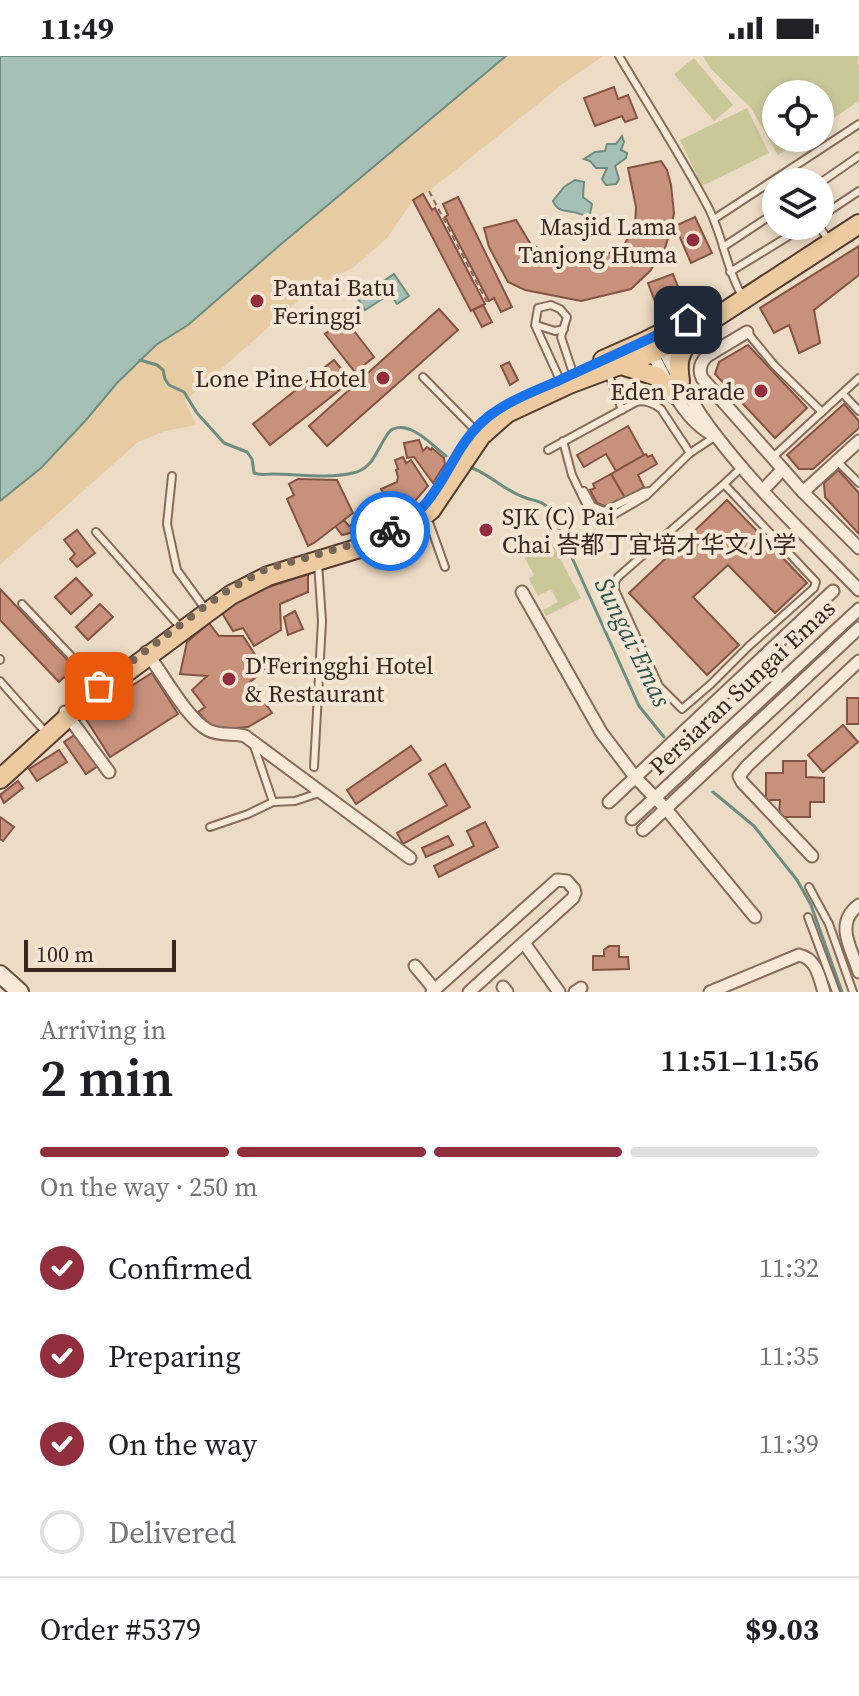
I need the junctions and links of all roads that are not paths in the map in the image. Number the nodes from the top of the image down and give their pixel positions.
1 (619, 56) edge
2 (859, 124) edge
3 (859, 156) edge
4 (793, 168) edge
5 (834, 173) edge
6 (762, 188) edge
7 (859, 191) edge
8 (834, 208) edge
9 (859, 218) edge
10 (714, 219) junction
11 (762, 221) edge
12 (859, 224) edge
13 (834, 228) edge
14 (782, 240) edge
15 (812, 240) edge
16 (723, 247) junction
17 (730, 272) junction
18 (740, 292) junction
19 (660, 313) dead end
20 (535, 325) junction
21 (564, 329) junction
22 (695, 331) junction
23 (747, 332) joint
24 (657, 342) junction
25 (614, 368) junction
26 (423, 377) dead end
27 (859, 378) edge
28 (568, 379) junction
29 (677, 387) junction
30 (843, 394) junction
31 (622, 410) junction
32 (859, 411) edge
33 (822, 412) junction
34 (477, 433) junction
35 (716, 436) junction
36 (563, 441) junction
37 (859, 441) edge
38 (548, 450) dead end
39 (690, 453) junction
40 (772, 458) junction
41 (837, 461) junction
42 (742, 467) junction
43 (783, 469) junction
44 (172, 476) dead end
45 (859, 483) edge
46 (724, 484) junction
47 (763, 490) junction
48 (803, 492) junction
49 (422, 514) junction
50 (96, 532) dead end
51 (859, 548) edge
52 (318, 557) junction
53 (445, 567) dead end
54 (859, 590) edge
55 (833, 591) dead end
56 (522, 592) dead end
57 (22, 604) dead end
58 (206, 609) junction
59 (859, 609) edge
60 (181, 628) junction
61 (859, 628) edge
62 (147, 653) junction
63 (859, 661) edge
64 (0, 681) edge
65 (96, 683) junction
66 (67, 714) junction
67 (45, 732) junction
68 (253, 743) junction
69 (314, 767) dead end
70 (5, 769) edge
71 (109, 772) dead end
72 (635, 777) junction
73 (322, 792) junction
74 (655, 797) junction
75 (273, 802) junction
76 (609, 802) dead end
77 (666, 809) junction
78 (632, 819) dead end
79 (210, 827) dead end
80 (643, 830) dead end
81 (812, 856) dead end
82 (410, 858) dead end
83 (809, 887) dead end
84 (859, 905) edge
85 (755, 917) dead end
86 (808, 917) dead end
87 (524, 943) junction
88 (415, 966) dead end
89 (859, 972) edge
90 (0, 974) edge
91 (434, 991) edge
92 (20, 992) edge
93 (469, 992) edge
94 (559, 992) edge
95 (710, 992) edge
96 (824, 992) edge
97 (836, 992) edge
98 (853, 992) edge

1 - 10 lane
2 - 4 lane
3 - 5 lane
6 - 10 lane
7 - 8 lane
9 - 13 main road
10 - 16 lane
11 - 16 lane
12 - 22 main road
14 - 17 lane
15 - 18 main road
16 - 17 lane
17 - 18 lane
18 - 24 main road
19 - 24 lane
20 - 21 lane
20 - 21 lane
20 - 28 lane
21 - 28 lane
22 - 24 main road
22 - 29 main road
23 - 33 lane
23 - 40 street
24 - 25 main road
24 - 28 main road
24 - 29 street
25 - 28 main road
25 - 29 main road
25 - 31 lane
26 - 34 lane
27 - 30 lane
28 - 34 main road
29 - 35 street
30 - 32 lane
30 - 33 lane
31 - 36 lane
31 - 39 lane
33 - 40 lane
34 - 49 main road
35 - 39 lane
35 - 42 street
36 - 38 lane
36 - 39 lane
37 - 41 street
40 - 43 street
41 - 45 lane
41 - 48 street
42 - 46 lane
42 - 47 street
43 - 47 street
43 - 48 street
44 - 58 lane
46 - 46 lane
47 - 54 street
48 - 51 street
49 - 52 main road
49 - 53 lane
50 - 60 lane
52 - 58 main road
52 - 69 lane
55 - 72 street
56 - 72 street
57 - 65 lane
58 - 60 main road
59 - 74 street, Persiaran Sungai Emas
60 - 62 main road
61 - 77 street, Persiaran Sungai Emas
62 - 65 main road
62 - 68 street
63 - 81 street
64 - 67 lane
65 - 66 main road
65 - 66 main road
66 - 67 main road
66 - 71 street
67 - 70 main road
68 - 73 street
68 - 75 lane
72 - 74 street
72 - 76 street
73 - 75 lane
73 - 82 street
74 - 77 street
74 - 78 street, Persiaran Sungai Emas
75 - 79 lane
77 - 80 street, Persiaran Sungai Emas
77 - 85 street
83 - 98 lane
84 - 89 street
86 - 97 lane
87 - 91 street
87 - 93 street
87 - 94 street
88 - 91 street
90 - 92 street
95 - 96 street

